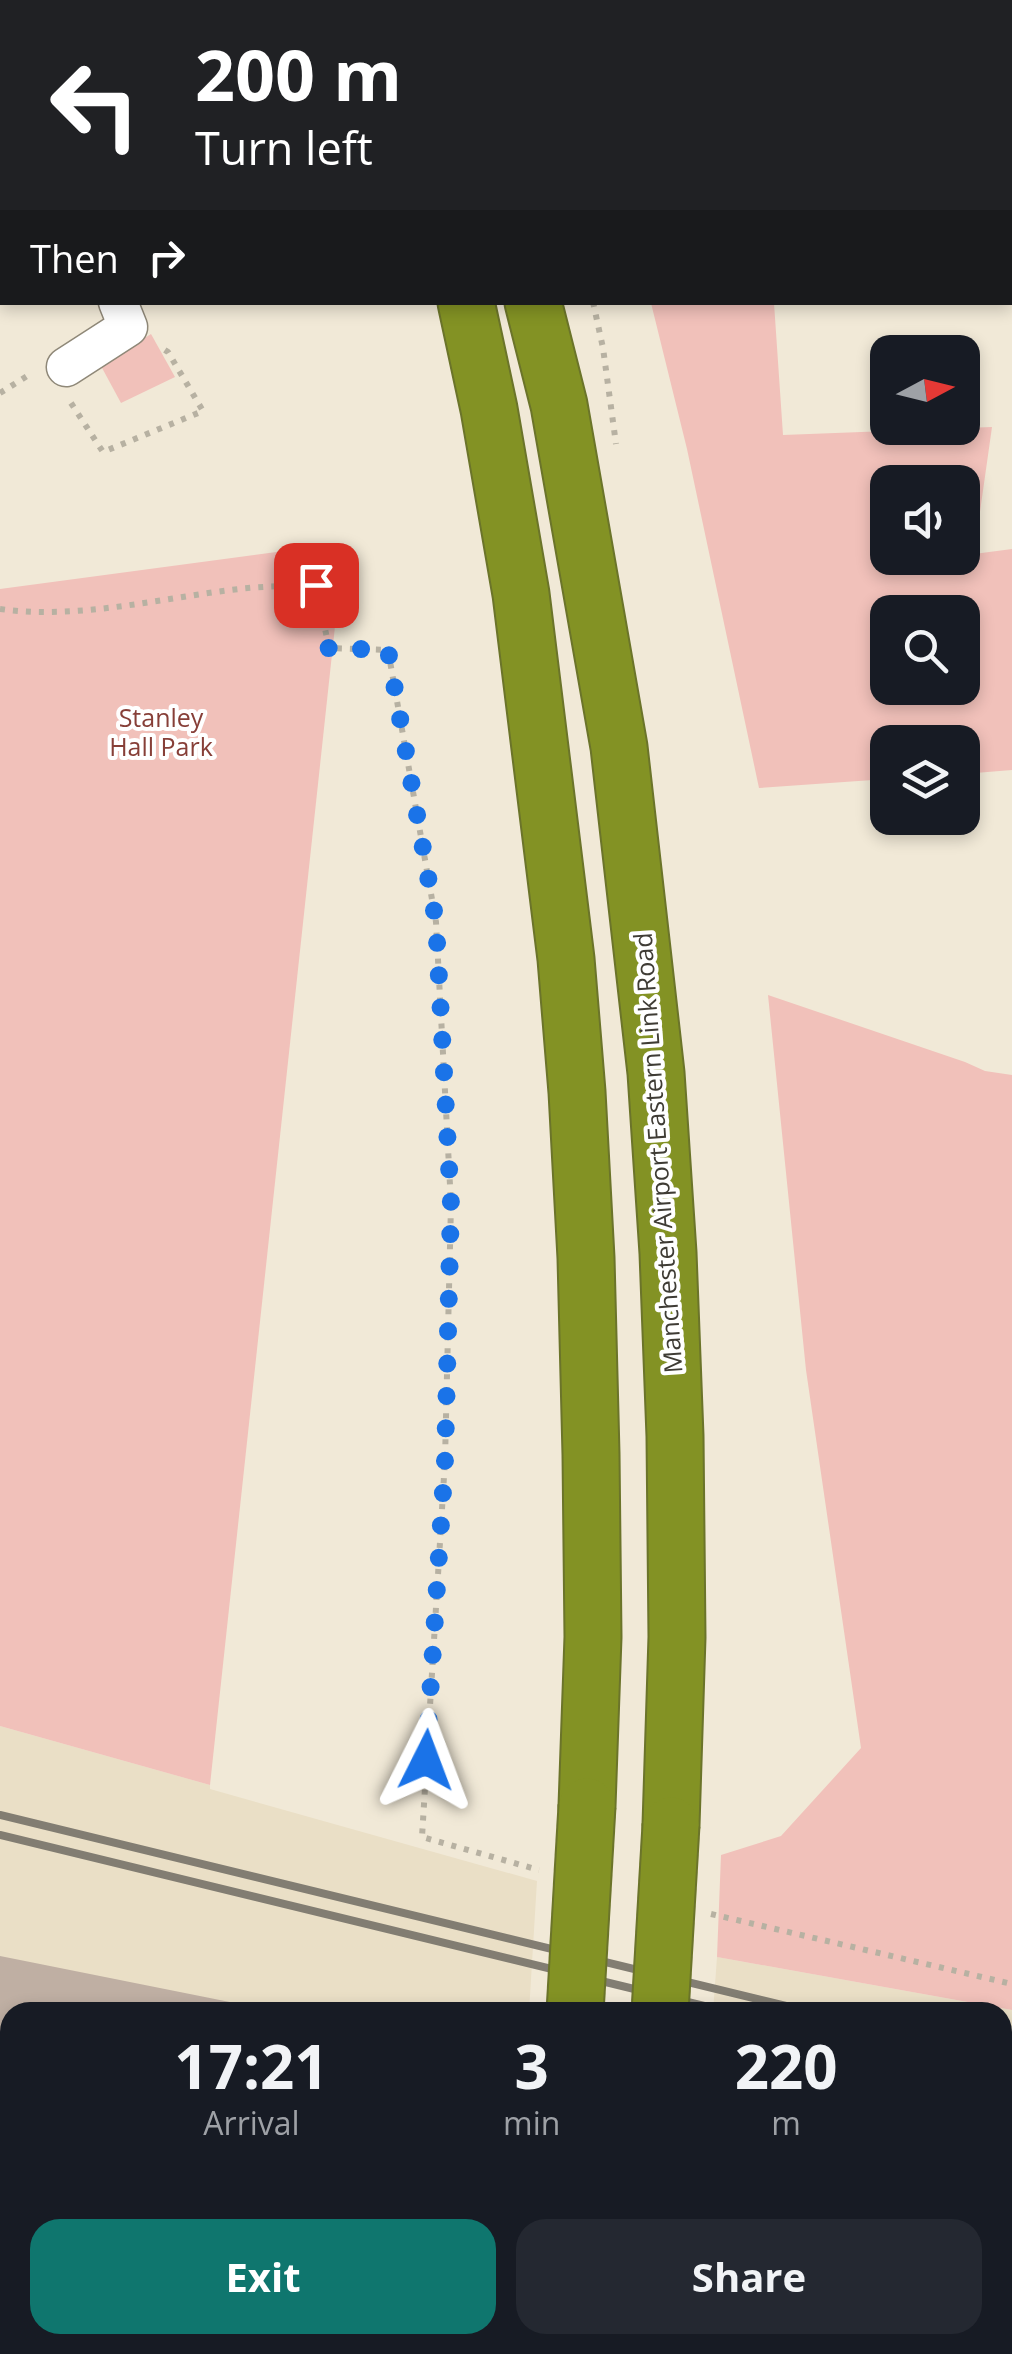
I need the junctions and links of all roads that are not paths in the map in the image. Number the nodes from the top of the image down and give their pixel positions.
1 (440, 305) edge
2 (467, 305) edge
3 (533, 305) edge
4 (564, 305) edge
5 (123, 315) edge
6 (59, 375) road end
7 (522, 594) junction
8 (620, 746) junction
9 (576, 2002) edge
10 (661, 2002) edge

1 - 7 highway
2 - 7 highway
3 - 8 highway, Manchester Airport Eastern Link Road
4 - 8 highway
5 - 6 street
7 - 9 highway, bridge
8 - 10 highway, Manchester Airport Eastern Link Road, bridge

